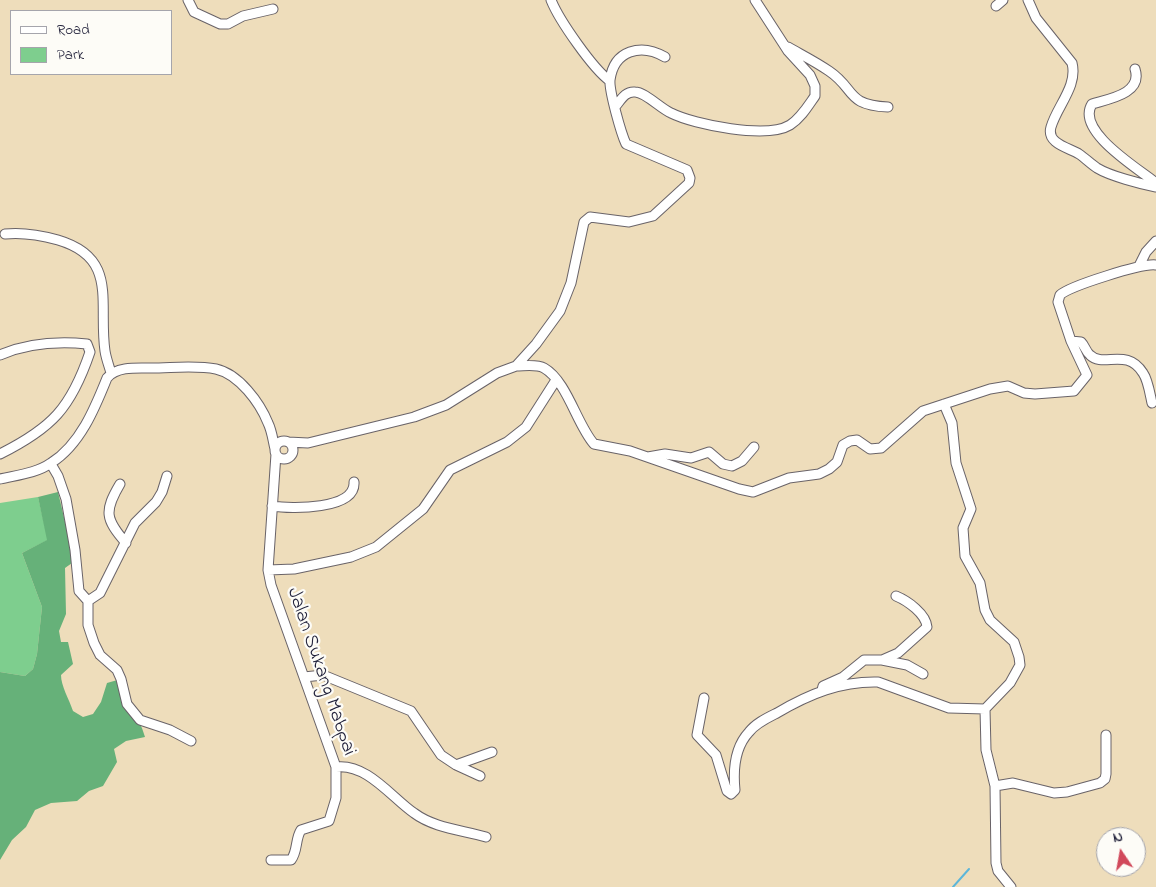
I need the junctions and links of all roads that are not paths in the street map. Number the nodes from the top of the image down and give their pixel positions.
1 (188, 0) edge
2 (551, 0) edge
3 (755, 0) edge
4 (1028, 0) edge
5 (273, 10) dead end
6 (786, 46) junction
7 (665, 57) dead end
8 (1135, 70) dead end
9 (610, 81) junction
10 (888, 106) dead end
11 (616, 107) junction
12 (1156, 183) edge
13 (1156, 187) edge
14 (5, 234) dead end
15 (1156, 242) edge
16 (1156, 265) edge
17 (1139, 266) junction
18 (1071, 341) junction
19 (0, 355) edge
20 (516, 366) junction
21 (111, 373) junction
22 (556, 380) junction
23 (1152, 403) dead end
24 (944, 404) junction
25 (270, 425) junction
26 (286, 442) junction
27 (308, 443) junction
28 (754, 447) dead end
29 (275, 451) junction
30 (0, 454) edge
31 (289, 457) junction
32 (648, 457) junction
33 (51, 464) junction
34 (167, 476) dead end
35 (0, 479) edge
36 (274, 481) junction
37 (354, 482) dead end
38 (120, 484) dead end
39 (272, 506) junction
40 (126, 543) junction
41 (268, 570) junction
42 (896, 596) dead end
43 (88, 601) junction
44 (882, 660) junction
45 (923, 674) dead end
46 (304, 677) junction
47 (822, 690) junction
48 (704, 698) dead end
49 (985, 709) junction
50 (1106, 735) dead end
51 (191, 741) dead end
52 (492, 752) dead end
53 (456, 765) junction
54 (336, 767) junction
55 (480, 776) dead end
56 (995, 786) junction
57 (486, 836) dead end
58 (271, 860) dead end
59 (1011, 887) edge

1 - 5 street
2 - 9 street
3 - 6 street
4 - 13 street
6 - 10 street
6 - 11 street
7 - 9 street
8 - 12 street
9 - 11 street
11 - 20 street
14 - 21 street
15 - 17 street
16 - 17 street
17 - 18 street
18 - 23 street
18 - 24 street
19 - 30 street
20 - 22 street
20 - 27 street
21 - 25 street, Jalan Sukang Mabpai
21 - 33 street
22 - 32 street
22 - 41 street
24 - 32 street
24 - 49 street
25 - 26 street, Jalan Sukang Mabpai
25 - 29 street, Jalan Sukang Mabpai
26 - 27 street
26 - 29 street
26 - 31 street
27 - 31 street
28 - 32 street
29 - 31 street
29 - 36 street, Jalan Sukang Mabpai
31 - 36 street, Jalan Sukang Mabpai
33 - 35 street
33 - 43 street
34 - 40 street
36 - 39 street, Jalan Sukang Mabpai
37 - 39 street
38 - 40 street
39 - 41 street, Jalan Sukang Mabpai
40 - 43 street
41 - 46 street, Jalan Sukang Mabpai
42 - 44 street
43 - 51 street
44 - 45 street
44 - 47 street
46 - 53 street
46 - 54 street, Jalan Sukang Mabpai
47 - 48 street
47 - 49 street
49 - 56 street
50 - 56 street
52 - 53 street
53 - 55 street
54 - 57 street
54 - 58 street, Jalan Sukang Mabpai
56 - 59 street

